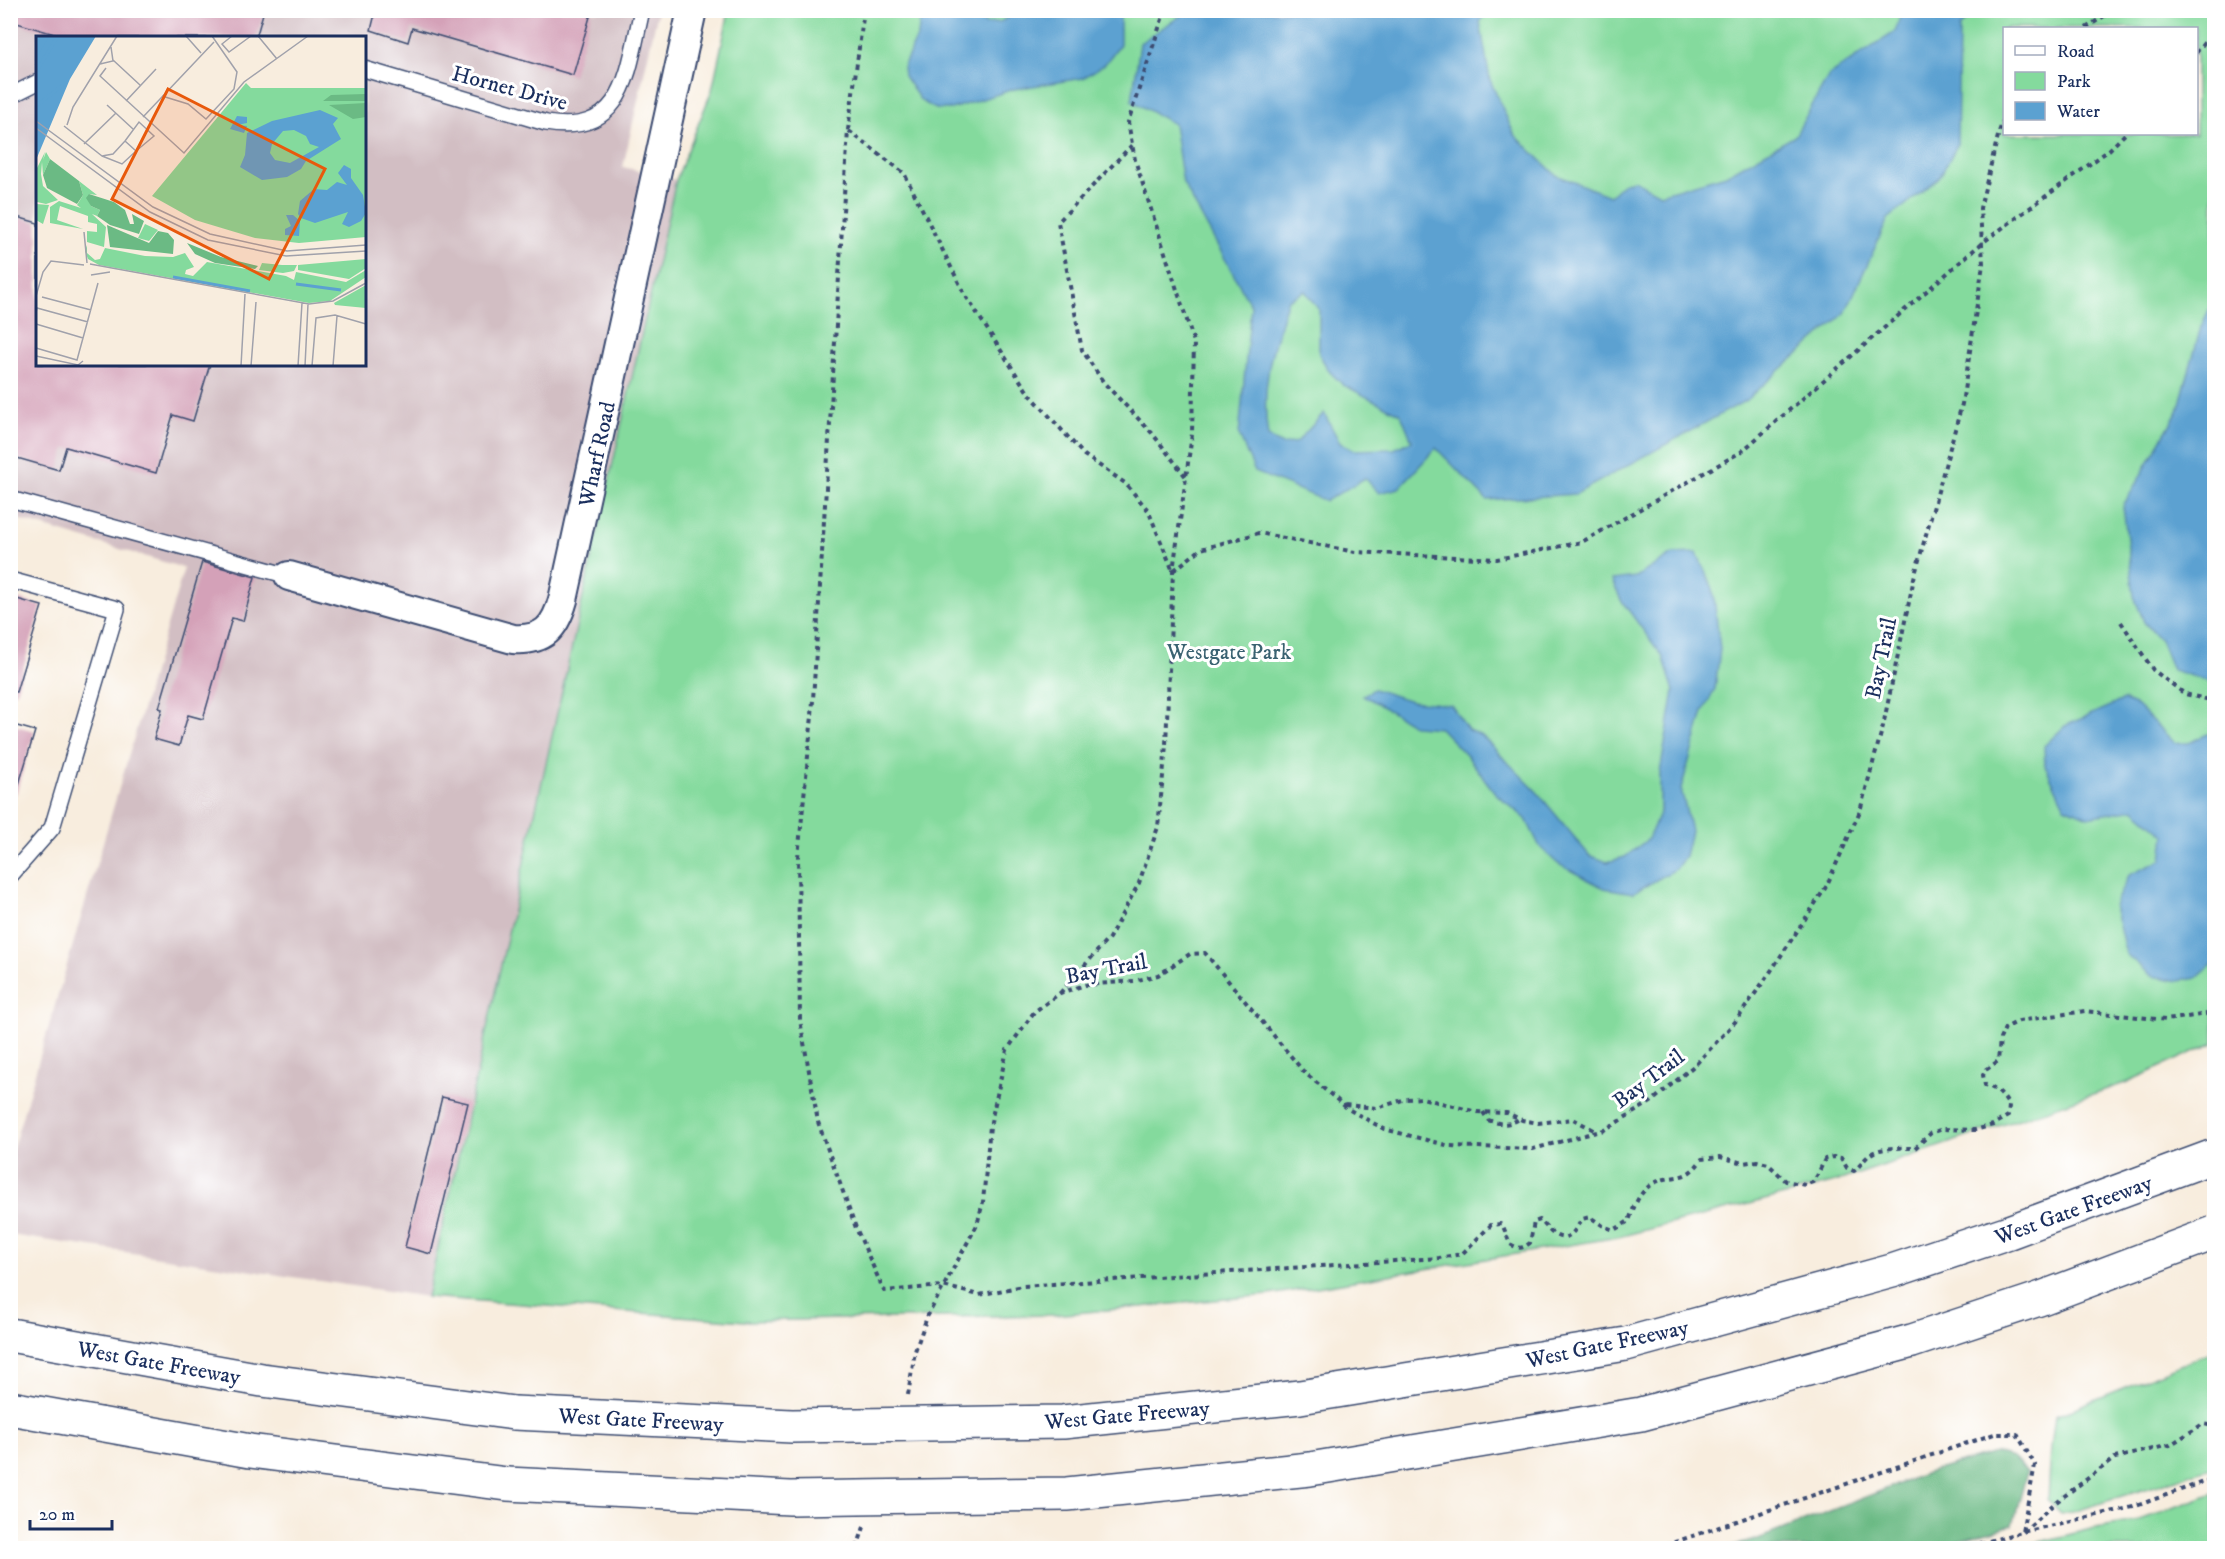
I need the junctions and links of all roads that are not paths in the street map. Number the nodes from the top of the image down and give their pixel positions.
1 (642, 10) edge
2 (692, 10) edge
3 (366, 70) edge
4 (36, 83) edge
5 (10, 96) edge
6 (10, 499) edge
7 (289, 576) joint
8 (10, 580) edge
9 (10, 876) edge
10 (2214, 1156) edge
11 (2214, 1233) edge
12 (10, 1335) edge
13 (10, 1408) edge

1 - 3 lane, Hornet Drive
2 - 7 street, Wharf Road
4 - 5 lane
6 - 7 lane
8 - 9 lane
10 - 12 highway, West Gate Freeway, bridge
11 - 13 highway, bridge

